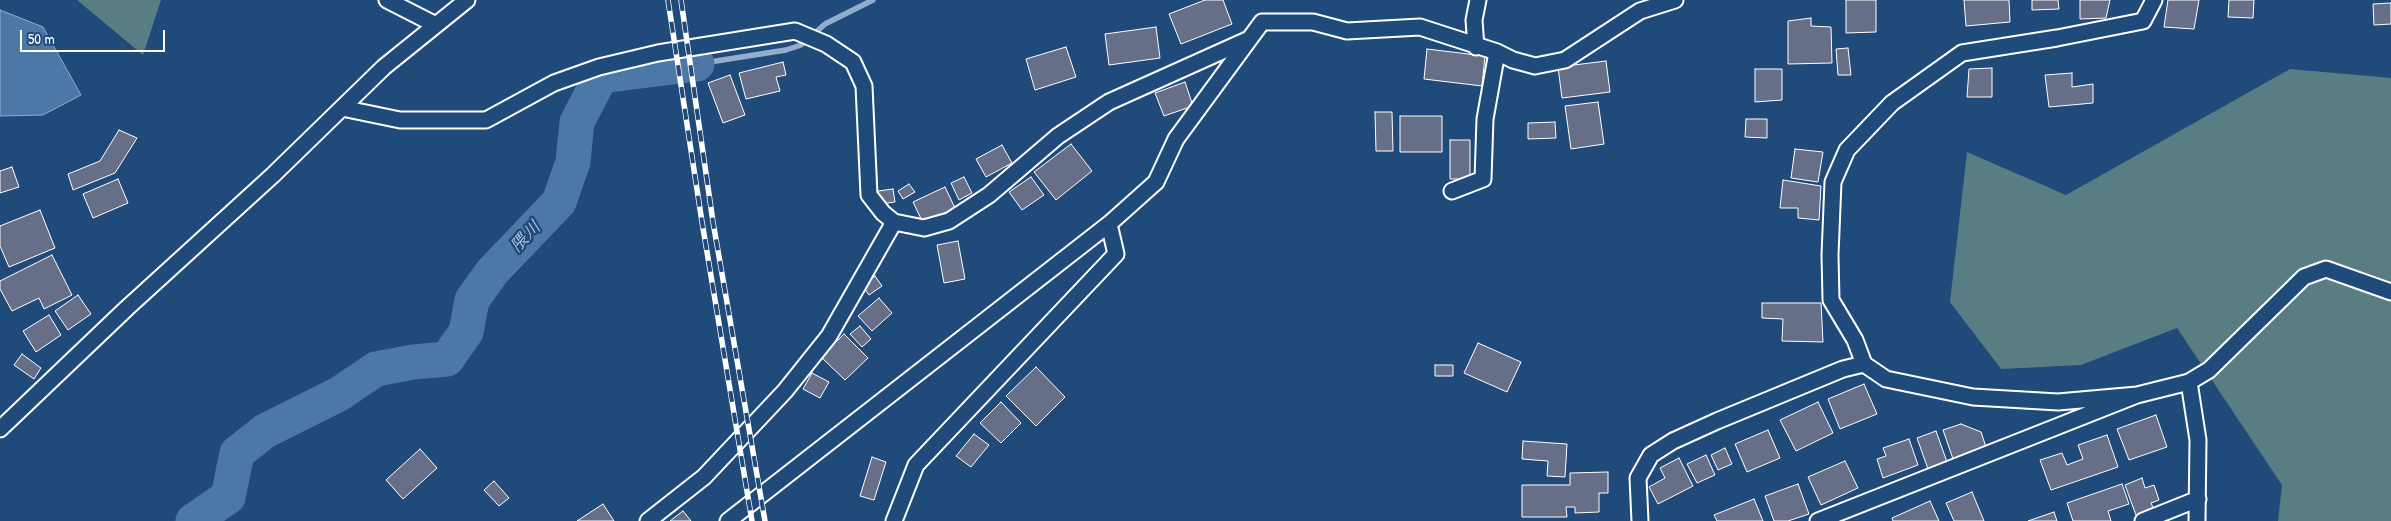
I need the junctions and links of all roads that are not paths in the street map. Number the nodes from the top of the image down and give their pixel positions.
1 (387, 0) edge
2 (467, 0) edge
3 (1478, 0) edge
4 (1675, 0) edge
5 (2154, 0) edge
6 (436, 24) junction
7 (1248, 40) junction
8 (1476, 47) junction
9 (1497, 52) junction
10 (342, 108) junction
11 (1452, 191) dead end
12 (894, 222) junction
13 (1109, 224) junction
14 (2391, 292) edge
15 (1864, 364) junction
16 (2189, 382) junction
17 (2137, 395) junction
18 (0, 429) edge
19 (2198, 499) junction
20 (648, 521) edge
21 (728, 521) edge
22 (894, 521) edge
23 (1640, 521) edge
24 (1818, 521) edge
25 (2143, 521) edge
26 (2197, 521) edge

1 - 6 street
2 - 6 street
3 - 8 street
4 - 9 street
5 - 15 street
6 - 10 street
7 - 8 street
7 - 12 street
7 - 13 street
8 - 9 street
9 - 11 street
10 - 12 street
10 - 18 street
12 - 20 street
13 - 21 street
13 - 22 street
14 - 16 street
15 - 17 street
15 - 23 street
16 - 17 street
16 - 19 street
17 - 24 street
19 - 25 street
19 - 26 street

